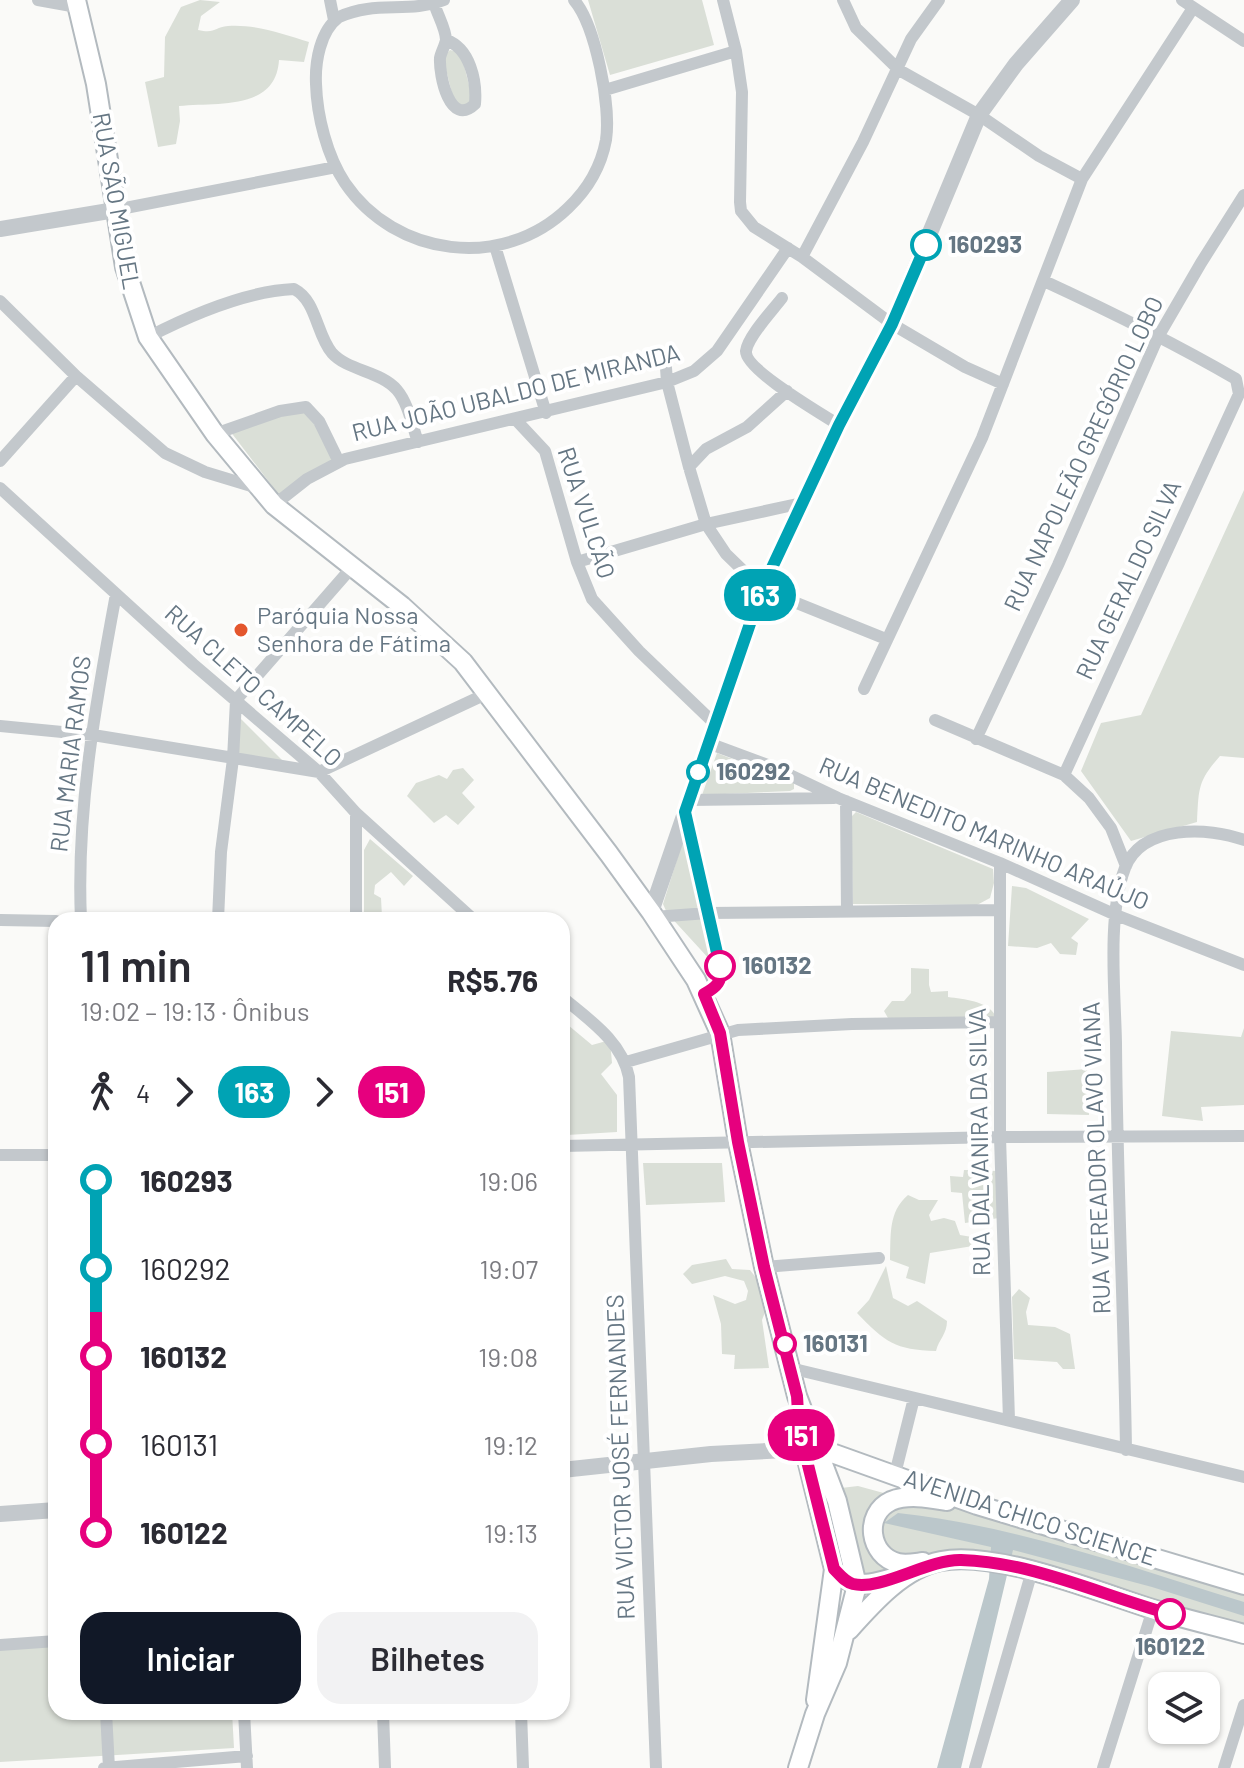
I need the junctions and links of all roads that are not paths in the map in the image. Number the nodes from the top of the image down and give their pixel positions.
1 (38, 0) edge
2 (330, 0) edge
3 (574, 0) edge
4 (723, 0) edge
5 (843, 0) edge
6 (939, 0) edge
7 (1072, 0) edge
8 (1182, 0) edge
9 (370, 1) edge
10 (439, 2) edge
11 (77, 3) edge
12 (1193, 8) junction
13 (334, 20) junction
14 (446, 40) junction
15 (1244, 41) edge
16 (736, 51) junction
17 (899, 70) junction
18 (605, 90) junction
19 (979, 115) junction
20 (336, 167) junction
21 (1082, 179) junction
22 (1244, 195) edge
23 (115, 210) junction
24 (0, 229) edge
25 (495, 246) junction
26 (788, 248) junction
27 (802, 257) junction
28 (1044, 281) junction
29 (782, 298) dead end
30 (0, 301) edge
31 (892, 324) junction
32 (148, 337) junction
33 (1158, 337) junction
34 (665, 354) dead end
35 (76, 376) junction
36 (667, 382) junction
37 (1003, 384) junction
38 (787, 391) junction
39 (546, 413) junction
40 (516, 420) junction
41 (839, 425) junction
42 (215, 434) junction
43 (418, 442) junction
44 (0, 461) edge
45 (339, 462) junction
46 (689, 467) junction
47 (0, 488) edge
48 (259, 488) junction
49 (802, 503) junction
50 (274, 505) junction
51 (706, 524) junction
52 (577, 562) junction
53 (353, 566) junction
54 (762, 589) junction
55 (116, 594) junction
56 (886, 639) junction
57 (864, 689) dead end
58 (488, 693) junction
59 (236, 700) junction
60 (935, 720) dead end
61 (714, 723) junction
62 (0, 726) edge
63 (93, 735) junction
64 (976, 739) junction
65 (708, 743) junction
66 (233, 759) junction
67 (319, 772) junction
68 (1064, 775) junction
69 (842, 799) junction
70 (688, 806) junction
71 (356, 813) junction
72 (1244, 840) edge
73 (1000, 863) junction
74 (1126, 866) junction
75 (998, 910) junction
76 (847, 911) junction
77 (81, 912) edge
78 (218, 912) edge
79 (356, 912) edge
80 (465, 912) edge
81 (708, 913) junction
82 (652, 915) junction
83 (1116, 915) junction
84 (0, 920) edge
85 (48, 921) edge
86 (1244, 965) edge
87 (704, 994) junction
88 (570, 1004) edge
89 (999, 1022) junction
90 (720, 1033) junction
91 (626, 1062) junction
92 (1244, 1136) edge
93 (1000, 1137) junction
94 (1117, 1137) junction
95 (738, 1142) junction
96 (631, 1145) junction
97 (570, 1146) edge
98 (0, 1155) edge
99 (48, 1155) edge
100 (879, 1258) dead end
101 (764, 1267) junction
102 (790, 1368) junction
103 (914, 1398) junction
104 (1009, 1420) junction
105 (811, 1448) junction
106 (1126, 1450) junction
107 (643, 1461) junction
108 (570, 1469) edge
109 (895, 1474) junction
110 (1244, 1477) edge
111 (977, 1505) junction
112 (48, 1511) edge
113 (0, 1514) edge
114 (941, 1561) junction
115 (834, 1569) junction
116 (1032, 1571) junction
117 (909, 1573) junction
118 (857, 1585) junction
119 (1244, 1585) edge
120 (1153, 1609) junction
121 (847, 1632) junction
122 (1244, 1634) edge
123 (48, 1642) edge
124 (0, 1645) edge
125 (1244, 1705) edge
126 (815, 1714) junction
127 (106, 1720) edge
128 (244, 1720) edge
129 (383, 1720) edge
130 (521, 1720) edge
131 (247, 1762) edge
132 (108, 1768) edge
133 (385, 1768) edge
134 (523, 1768) edge
135 (656, 1768) edge
136 (798, 1768) edge
137 (975, 1768) edge
138 (1103, 1768) edge
139 (1224, 1768) edge

1 - 11 street
2 - 13 street
3 - 18 street
4 - 16 street
5 - 17 street
6 - 17 street
7 - 19 street
8 - 12 street
9 - 10 street
9 - 13 street
10 - 14 street
11 - 23 main road, RUA SÃO MIGUEL
12 - 15 street
12 - 21 street
13 - 20 street
14 - 14 street
16 - 18 street
16 - 26 street
17 - 19 street
17 - 27 street
18 - 25 street
19 - 21 street
19 - 31 street
20 - 23 street
20 - 25 street
21 - 28 street
22 - 33 street, RUA NAPOLEÃO GREGÓRIO LOBO
23 - 24 street
23 - 32 main road, RUA SÃO MIGUEL
25 - 39 street
26 - 27 street
26 - 36 street, RUA JOÃO UBALDO DE MIRANDA
27 - 31 street
28 - 33 street
28 - 37 street
29 - 38 street
30 - 35 street
31 - 37 street
31 - 41 street
32 - 42 main road, RUA SÃO MIGUEL
32 - 43 street
33 - 64 street, RUA NAPOLEÃO GREGÓRIO LOBO
33 - 68 street, RUA GERALDO SILVA
34 - 36 street
35 - 44 street
35 - 48 street
36 - 39 street, RUA JOÃO UBALDO DE MIRANDA
36 - 46 street
37 - 56 street
38 - 41 street
38 - 46 street
39 - 40 street, RUA JOÃO UBALDO DE MIRANDA
40 - 43 street, RUA JOÃO UBALDO DE MIRANDA
40 - 52 street, RUA VULCÃO
41 - 49 street
42 - 45 street
42 - 48 main road, RUA SÃO MIGUEL
43 - 45 street, RUA JOÃO UBALDO DE MIRANDA
45 - 50 street, RUA JOÃO UBALDO DE MIRANDA
46 - 51 street
47 - 55 street, RUA CLETO CAMPELO
48 - 50 main road, RUA SÃO MIGUEL
49 - 51 street
49 - 54 street
50 - 53 main road, RUA SÃO MIGUEL
51 - 52 street
51 - 54 street
52 - 61 street, RUA VULCÃO
53 - 58 main road, RUA SÃO MIGUEL
53 - 59 street
54 - 56 street
54 - 61 street
55 - 59 street, RUA CLETO CAMPELO
55 - 63 street, RUA MARIA RAMOS
56 - 57 street
58 - 67 street
58 - 82 main road, RUA SÃO MIGUEL
59 - 66 street
59 - 67 street, RUA CLETO CAMPELO
60 - 64 street
61 - 65 street
62 - 63 street
63 - 66 street
63 - 77 street, RUA MARIA RAMOS
64 - 68 street
65 - 69 street, RUA BENEDITO MARINHO ARAÚJO
65 - 70 street
66 - 67 street
66 - 78 street
67 - 71 street, RUA CLETO CAMPELO
68 - 74 street
69 - 70 street
69 - 73 street, RUA BENEDITO MARINHO ARAÚJO
69 - 76 street
70 - 81 street
70 - 82 street
71 - 79 street
71 - 80 street, RUA CLETO CAMPELO
72 - 74 street
73 - 75 street, RUA DALVANIRA DA SILVA
73 - 83 street, RUA BENEDITO MARINHO ARAÚJO
74 - 83 street, RUA VEREADOR OLAVO VIANA
75 - 76 street
75 - 89 street, RUA DALVANIRA DA SILVA
76 - 81 street
81 - 82 street
81 - 87 street
82 - 87 main road, RUA SÃO MIGUEL
83 - 86 street, RUA BENEDITO MARINHO ARAÚJO
83 - 94 street, RUA VEREADOR OLAVO VIANA
84 - 85 street
87 - 90 main road, RUA SÃO MIGUEL
88 - 91 street
89 - 90 street
89 - 93 street, RUA DALVANIRA DA SILVA
90 - 91 street
90 - 95 main road, RUA SÃO MIGUEL
91 - 96 street
92 - 94 street
93 - 94 street
93 - 95 street
93 - 104 street, RUA DALVANIRA DA SILVA
94 - 106 street, RUA VEREADOR OLAVO VIANA
95 - 96 street
95 - 101 main road, RUA SÃO MIGUEL
96 - 97 street
96 - 107 street, RUA VICTOR JOSÉ FERNANDES
98 - 99 street
100 - 101 street
101 - 102 main road, RUA SÃO MIGUEL
102 - 103 street
102 - 105 main road, RUA SÃO MIGUEL
103 - 104 street
103 - 109 street
104 - 106 street
105 - 107 street
105 - 109 main road, AVENIDA CHICO SCIENCE
105 - 115 main road
105 - 118 main road
106 - 110 street
107 - 108 street
107 - 135 street, RUA VICTOR JOSÉ FERNANDES
109 - 111 main road, AVENIDA CHICO SCIENCE
111 - 114 main road
111 - 119 main road, AVENIDA CHICO SCIENCE
112 - 113 street
114 - 116 main road, AVENIDA CHICO SCIENCE
114 - 117 main road, AVENIDA CHICO SCIENCE
115 - 118 main road
115 - 126 main road
116 - 120 main road, AVENIDA CHICO SCIENCE
116 - 137 street
117 - 118 main road
117 - 121 main road, AVENIDA CHICO SCIENCE
118 - 121 main road
120 - 122 main road, AVENIDA CHICO SCIENCE
120 - 138 street
121 - 126 main road
123 - 124 street
125 - 139 street
126 - 136 main road
127 - 132 street
128 - 131 street
129 - 133 street
130 - 134 street
131 - 132 street

